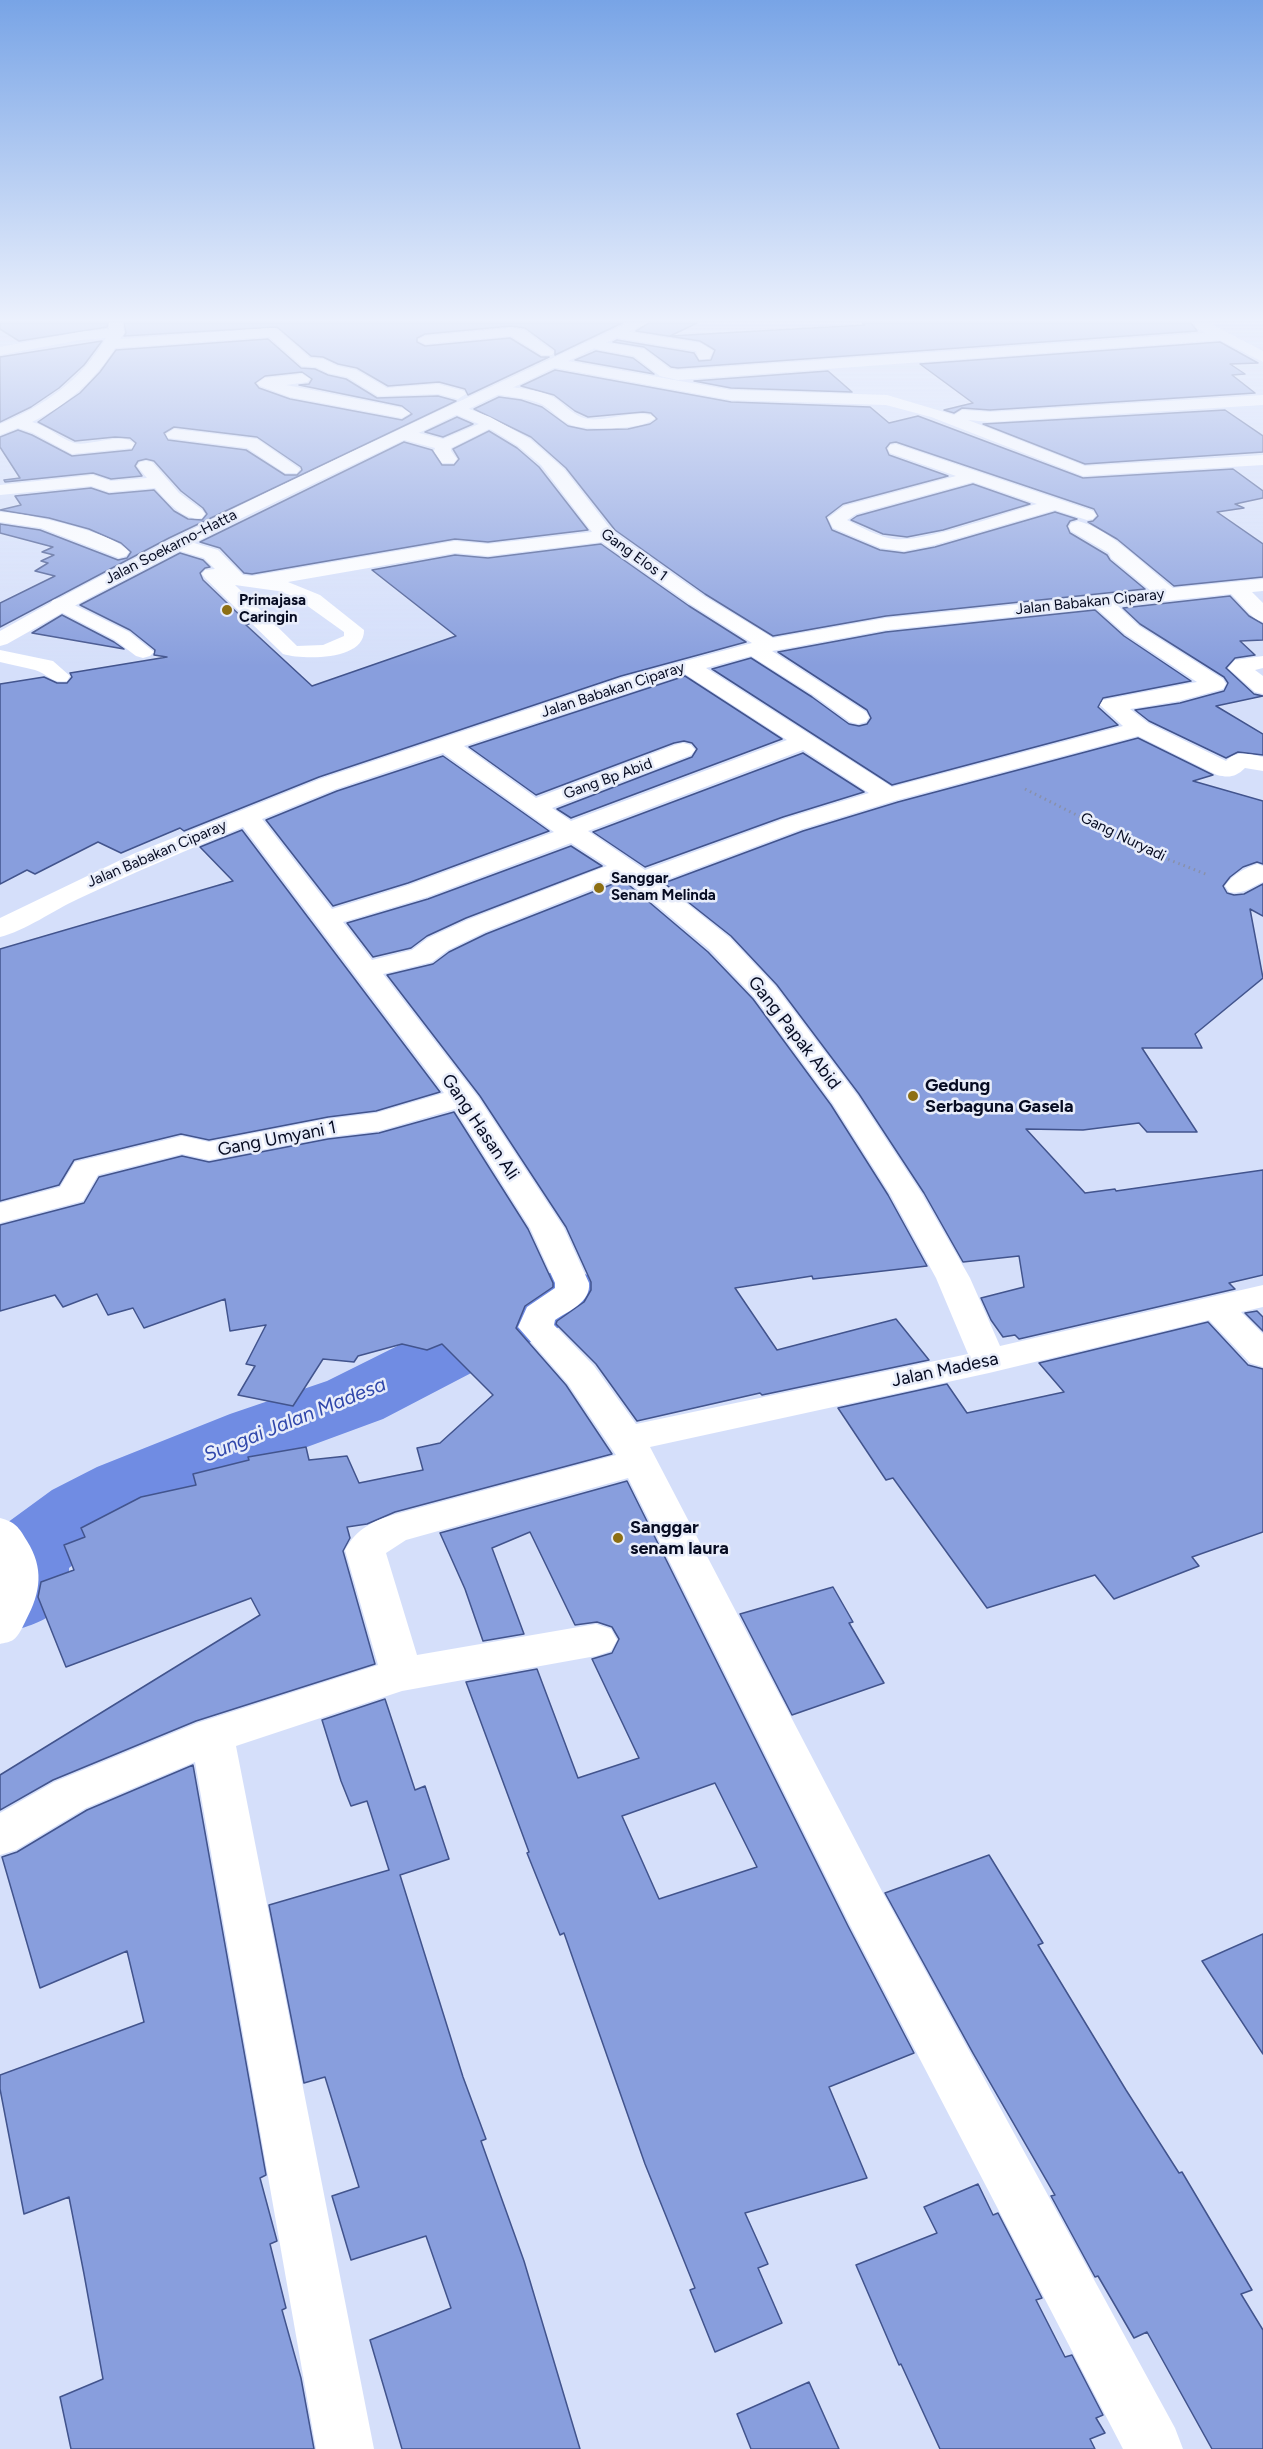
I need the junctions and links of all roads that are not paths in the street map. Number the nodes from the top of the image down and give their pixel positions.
1 (53, 437) edge
2 (202, 437) edge
3 (362, 437) edge
4 (396, 437) edge
5 (411, 437) edge
6 (468, 437) edge
7 (499, 437) edge
8 (514, 437) edge
9 (997, 437) edge
10 (896, 449) dead end
11 (522, 450) dead end
12 (1263, 459) edge
13 (291, 470) junction
14 (1083, 471) junction
15 (974, 476) junction
16 (159, 482) junction
17 (0, 490) edge
18 (1015, 490) junction
19 (1055, 504) junction
20 (207, 509) junction
21 (0, 517) edge
22 (177, 523) dead end
23 (606, 536) junction
24 (139, 543) dead end
25 (171, 547) junction
26 (119, 552) junction
27 (99, 563) dead end
28 (225, 585) junction
29 (1263, 585) edge
30 (1234, 587) junction
31 (1168, 594) junction
32 (1100, 601) junction
33 (60, 604) junction
34 (1263, 616) edge
35 (0, 640) edge
36 (762, 647) junction
37 (143, 652) dead end
38 (0, 656) edge
39 (1263, 662) edge
40 (688, 666) junction
41 (59, 676) dead end
42 (1263, 687) edge
43 (858, 717) dead end
44 (1140, 728) junction
45 (803, 742) junction
46 (446, 744) junction
47 (683, 750) dead end
48 (1263, 764) edge
49 (888, 795) junction
50 (533, 807) junction
51 (247, 816) junction
52 (572, 832) junction
53 (634, 873) junction
54 (1263, 874) edge
55 (1238, 886) road end
56 (326, 919) junction
57 (0, 929) edge
58 (365, 970) junction
59 (463, 1097) junction
60 (0, 1213) edge
61 (1263, 1296) edge
62 (1217, 1308) junction
63 (1263, 1355) edge
64 (989, 1361) junction
65 (633, 1450) junction
66 (0, 1533) edge
67 (0, 1628) edge
68 (596, 1640) dead end
69 (402, 1674) junction
70 (212, 1736) junction
71 (0, 1836) edge
72 (345, 2449) edge
73 (1154, 2449) edge

1 - 16 main road
2 - 13 main road
3 - 13 main road, Jalan Soekarno-Hatta
4 - 25 main road, Jalan Soekarno-Hatta
5 - 6 main road
7 - 11 main road
8 - 23 main road, Gang Elos 1
9 - 14 main road
10 - 15 main road
12 - 14 main road
13 - 20 main road, Jalan Soekarno-Hatta
14 - 18 main road
15 - 18 main road
15 - 19 main road
16 - 17 main road
16 - 20 main road
18 - 19 main road
19 - 31 main road
20 - 22 main road, Jalan Soekarno-Hatta
21 - 26 main road
23 - 25 main road
23 - 36 main road, Gang Elos 1
24 - 26 main road, Jalan Soekarno-Hatta
25 - 28 main road
25 - 33 main road, Jalan Soekarno-Hatta
26 - 27 main road, Jalan Soekarno-Hatta
28 - 28 main road
29 - 30 main road, Jalan Babakan Ciparay
30 - 31 main road, Jalan Babakan Ciparay
30 - 34 main road
31 - 32 main road, Jalan Babakan Ciparay
32 - 36 main road, Jalan Babakan Ciparay
32 - 44 main road
33 - 35 main road, Jalan Soekarno-Hatta
33 - 37 main road
36 - 40 main road, Jalan Babakan Ciparay
36 - 43 main road, Gang Elos 1
38 - 41 main road
39 - 42 main road
40 - 45 main road
40 - 46 main road, Jalan Babakan Ciparay
44 - 48 main road
44 - 49 main road
45 - 49 main road
45 - 52 main road
46 - 50 main road, Gang Papak Abid
46 - 51 main road, Jalan Babakan Ciparay
47 - 50 main road, Gang Bp Abid
49 - 53 main road
50 - 52 main road, Gang Papak Abid
51 - 56 main road, Gang Hasan Ali
51 - 57 main road, Jalan Babakan Ciparay
52 - 53 main road, Gang Papak Abid
52 - 56 main road
53 - 58 main road
53 - 64 main road, Gang Papak Abid
54 - 55 main road
56 - 58 main road, Gang Hasan Ali
58 - 59 main road, Gang Hasan Ali
59 - 60 main road, Gang Umyani 1
59 - 65 main road, Gang Hasan Ali
61 - 62 main road, Jalan Madesa
62 - 63 main road
62 - 64 main road, Jalan Madesa
64 - 65 main road, Jalan Madesa
65 - 69 main road, Jalan Madesa
65 - 73 main road
66 - 67 main road
68 - 69 main road
69 - 70 main road
70 - 71 main road
70 - 72 main road

